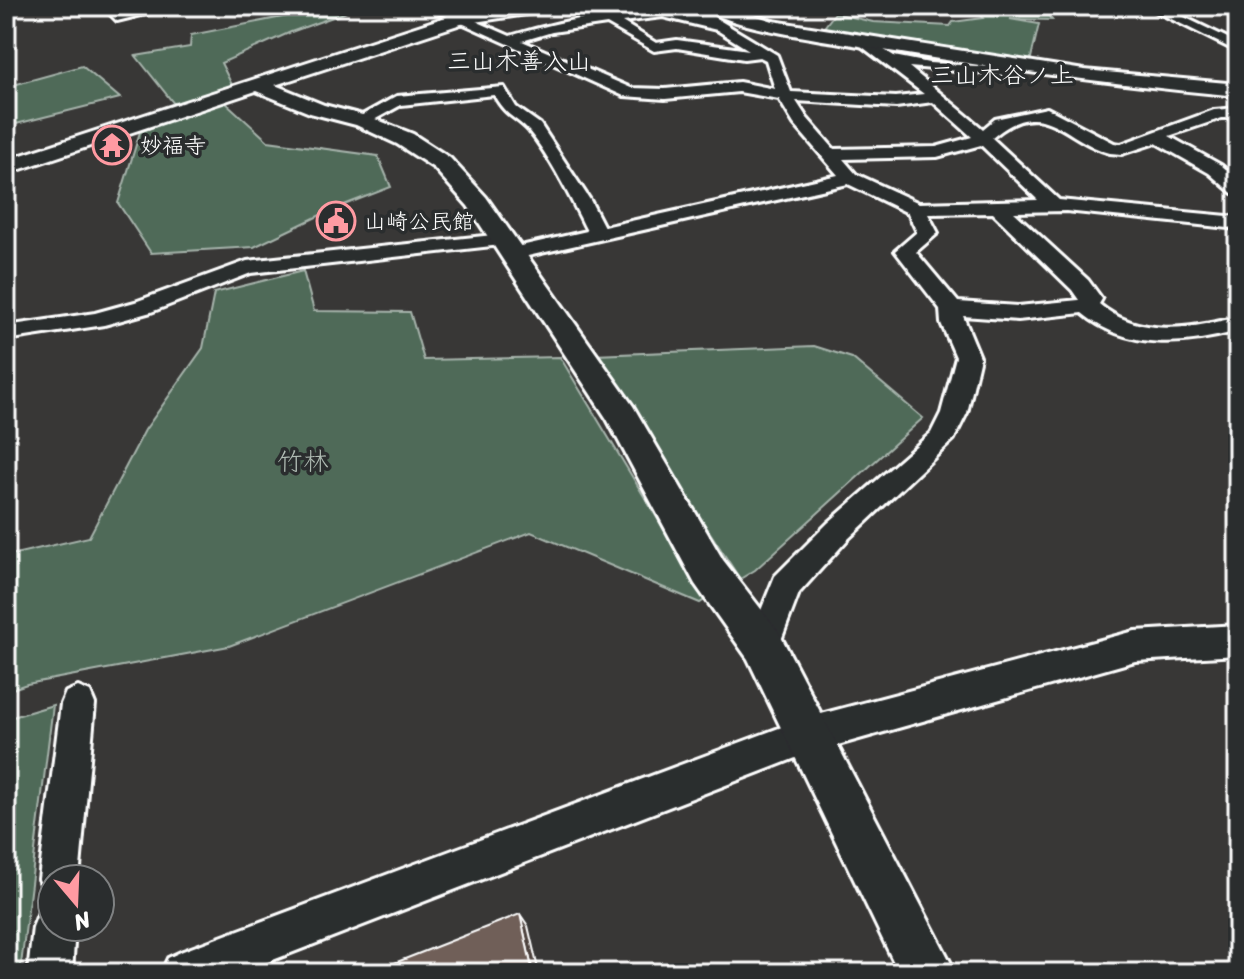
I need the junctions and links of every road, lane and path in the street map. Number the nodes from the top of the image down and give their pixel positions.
1 (17, 6) edge
2 (108, 6) edge
3 (172, 6) edge
4 (430, 6) edge
5 (546, 6) edge
6 (707, 6) edge
7 (1151, 6) edge
8 (6, 9) edge
9 (458, 19) junction
10 (609, 20) junction
11 (720, 27) junction
12 (509, 41) junction
13 (865, 42) junction
14 (1238, 48) edge
15 (763, 53) junction
16 (891, 59) junction
17 (1017, 72) dead end
18 (257, 85) junction
19 (1238, 90) edge
20 (785, 96) junction
21 (936, 97) junction
22 (1238, 113) edge
23 (363, 121) junction
24 (1158, 137) junction
25 (982, 139) junction
26 (829, 154) junction
27 (6, 167) edge
28 (850, 178) junction
29 (1238, 189) edge
30 (1055, 206) junction
31 (999, 208) junction
32 (916, 209) junction
33 (1238, 223) edge
34 (598, 234) junction
35 (506, 247) junction
36 (1087, 306) junction
37 (951, 308) junction
38 (1238, 324) edge
39 (6, 333) edge
40 (1238, 640) edge
41 (763, 645) junction
42 (78, 704) dead end
43 (806, 736) junction
44 (61, 863) edge
45 (53, 943) edge
46 (50, 973) edge
47 (183, 973) edge
48 (928, 973) edge

1 - 8 street
2 - 3 street
4 - 9 street
5 - 9 street
6 - 11 street
6 - 13 street
7 - 14 street
9 - 12 street
9 - 18 street
10 - 11 street
10 - 12 street
10 - 15 street
11 - 15 street
12 - 20 street
13 - 16 street
13 - 19 street
15 - 20 street
16 - 17 street
16 - 21 street
18 - 23 street
18 - 27 street
20 - 21 street
20 - 26 street
21 - 25 street
22 - 24 street
23 - 34 street
23 - 35 street
24 - 25 street
24 - 29 street
25 - 26 street
25 - 30 street
26 - 28 street
28 - 32 street
28 - 34 street
30 - 31 street
30 - 33 street
31 - 32 street
31 - 36 street
32 - 37 street
34 - 35 street
35 - 39 street
35 - 41 street
36 - 37 street
36 - 38 street
37 - 41 street
40 - 43 street
41 - 43 street
42 - 44 street
43 - 47 street
43 - 48 street
45 - 46 street

